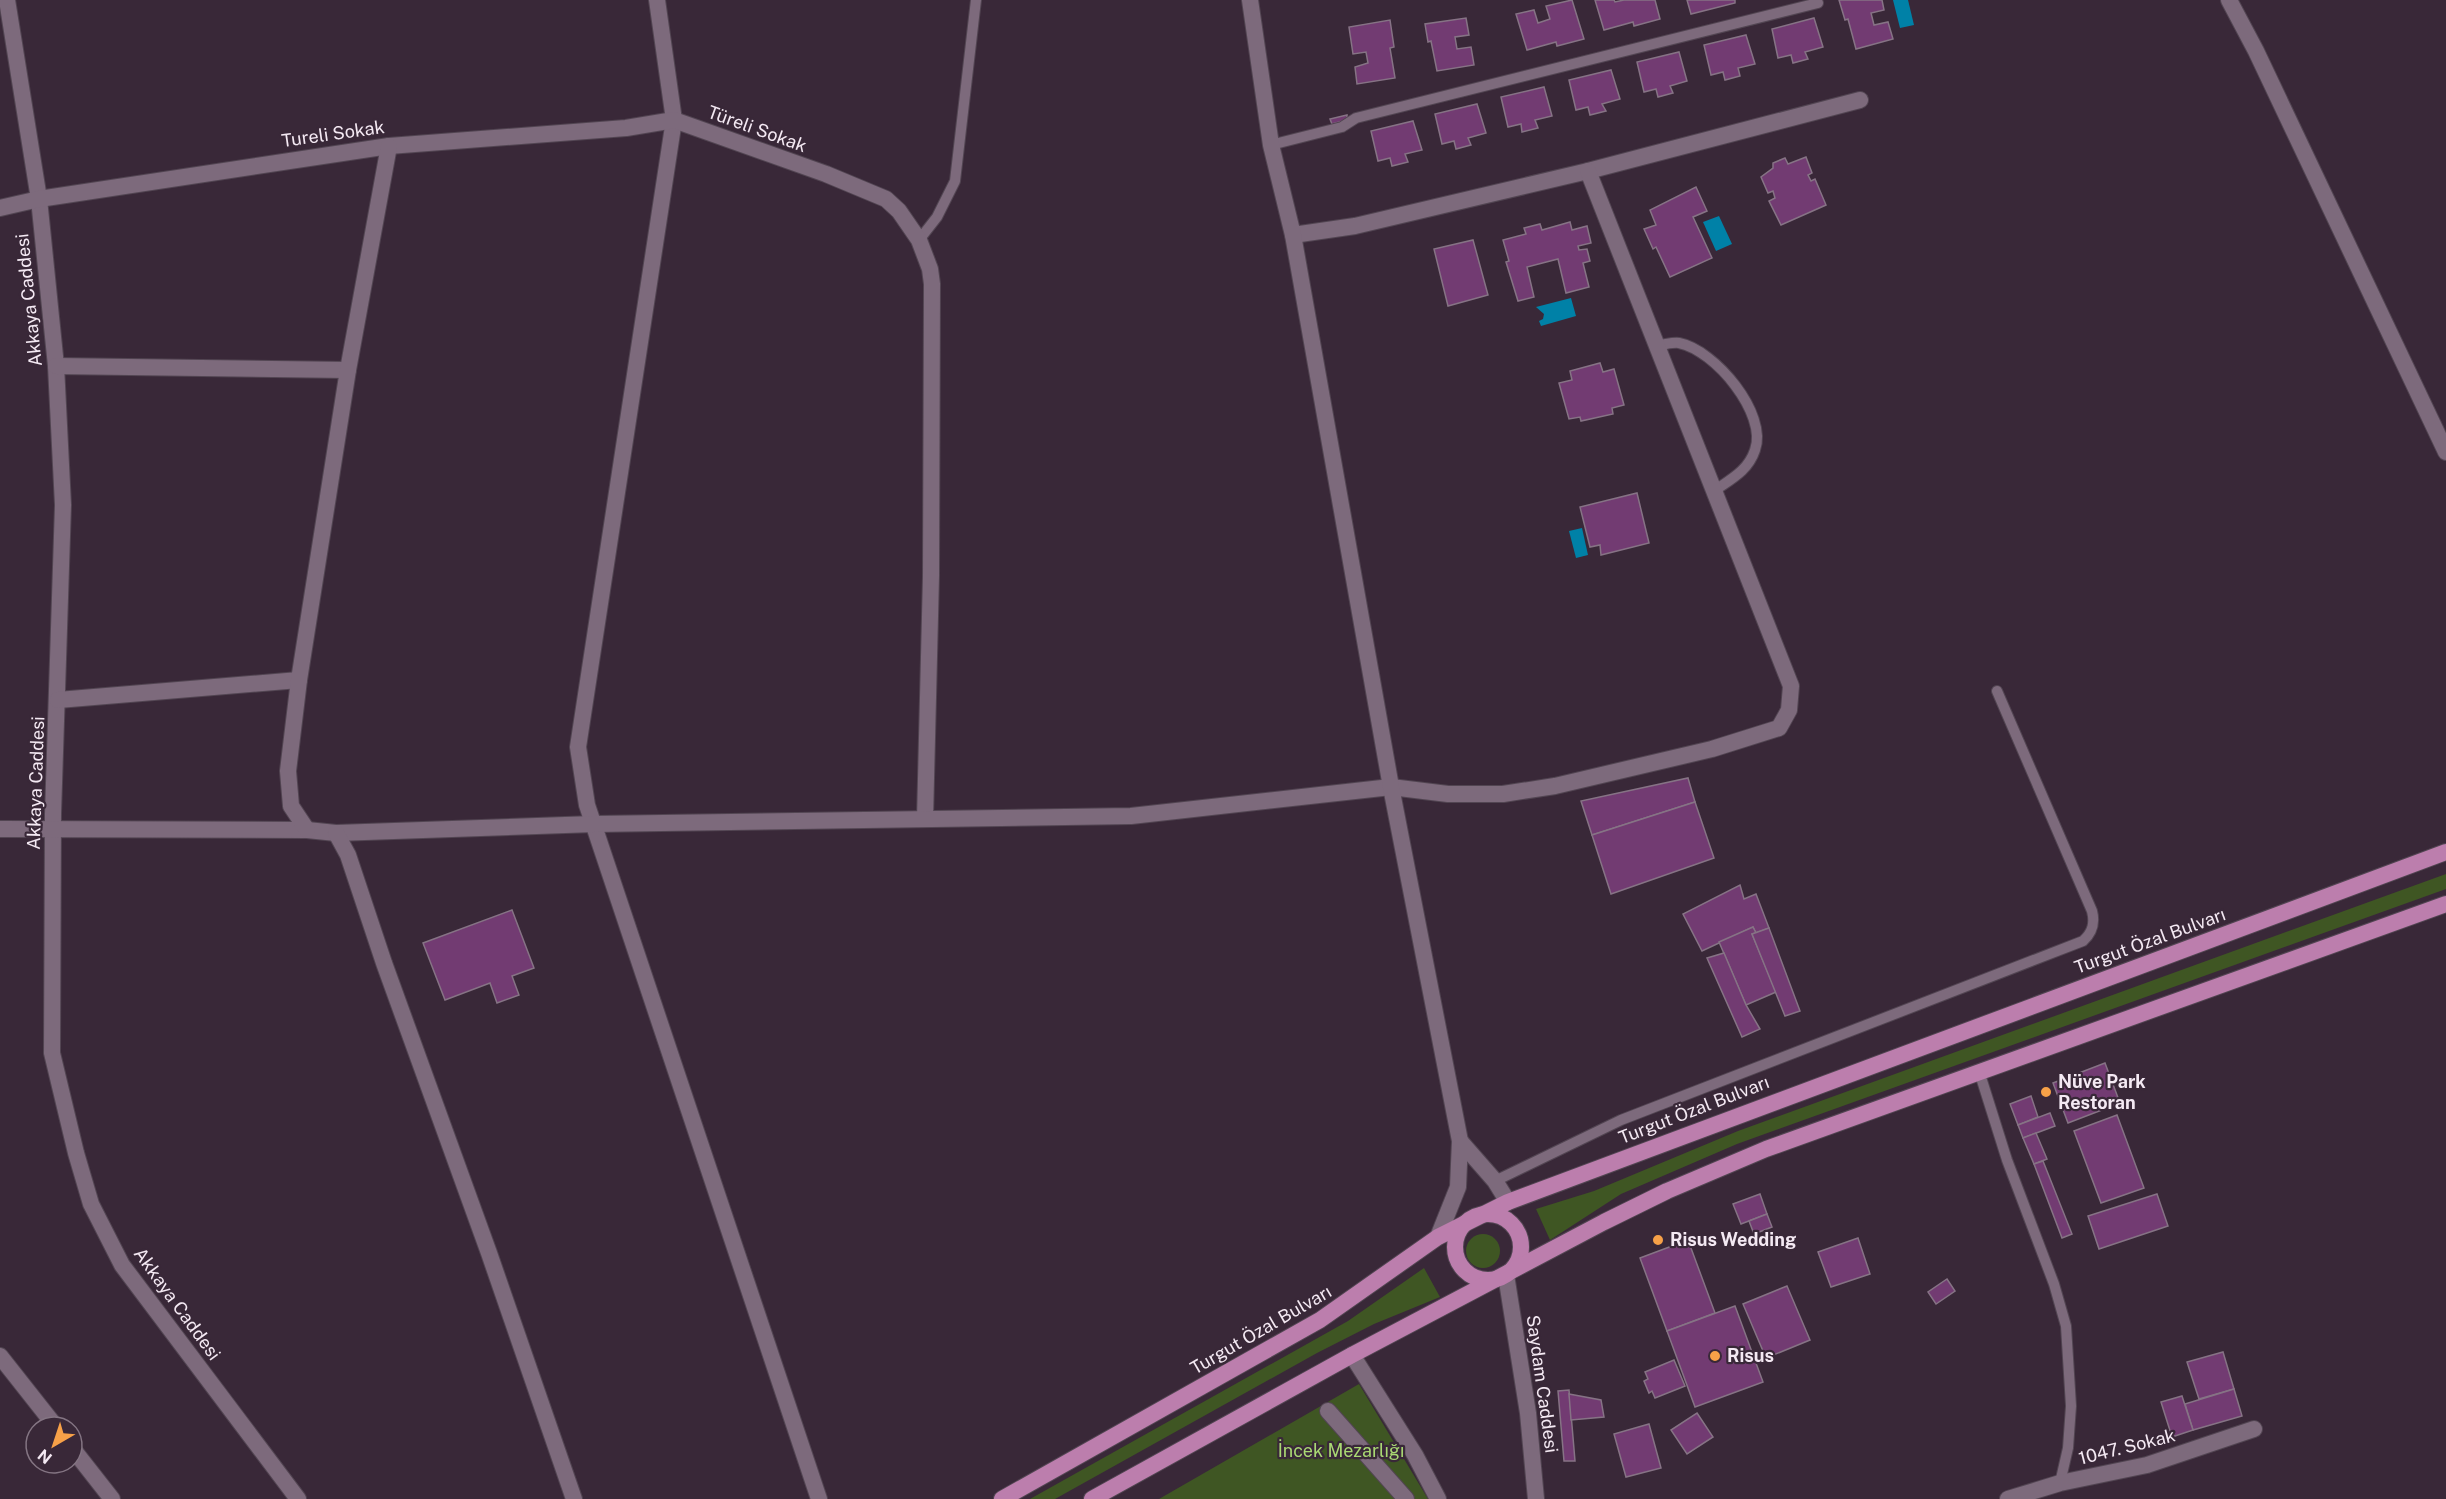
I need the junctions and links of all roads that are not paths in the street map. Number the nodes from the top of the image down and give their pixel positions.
1 (7, 0) edge
2 (657, 0) edge
3 (976, 0) edge
4 (1250, 0) edge
5 (2229, 0) edge
6 (1818, 3) dead end
7 (1860, 100) dead end
8 (674, 120) junction
9 (1271, 145) junction
10 (389, 146) junction
11 (1588, 171) junction
12 (39, 199) junction
13 (0, 208) edge
14 (1293, 235) junction
15 (919, 240) junction
16 (1657, 345) junction
17 (56, 366) junction
18 (348, 370) junction
19 (2446, 452) edge
20 (1714, 491) junction
21 (299, 680) junction
22 (1998, 691) dead end
23 (58, 700) junction
24 (1390, 787) junction
25 (925, 819) junction
26 (594, 824) junction
27 (53, 828) junction
28 (0, 829) edge
29 (307, 830) junction
30 (336, 833) junction
31 (2446, 852) edge
32 (2446, 904) edge
33 (1980, 1071) junction
34 (1460, 1142) junction
35 (1495, 1181) junction
36 (1508, 1202) junction
37 (1476, 1216) junction
38 (1438, 1237) junction
39 (1506, 1275) junction
40 (1352, 1355) junction
41 (0, 1356) edge
42 (1328, 1411) dead end
43 (47, 1415) edge
44 (2254, 1429) dead end
45 (84, 1463) edge
46 (2061, 1483) junction
47 (112, 1499) edge
48 (298, 1499) edge
49 (574, 1499) edge
50 (819, 1499) edge
51 (1002, 1499) edge
52 (1092, 1499) edge
53 (1406, 1499) edge
54 (1438, 1499) edge
55 (1536, 1499) edge
56 (2008, 1499) edge

1 - 12 street, Akkaya Caddesi
2 - 8 street
3 - 15 lane
4 - 9 street
5 - 19 street
6 - 9 lane
7 - 11 street
8 - 10 street, Tureli Sokak
8 - 15 street, Türeli Sokak
8 - 26 street
9 - 14 street
10 - 12 street, Tureli Sokak
10 - 18 street
11 - 14 street
11 - 16 street
12 - 13 street, Tureli Sokak
12 - 17 street, Akkaya Caddesi
14 - 24 street
15 - 25 street, Türeli Sokak
16 - 20 street
16 - 20 lane
17 - 18 street
17 - 23 street, Akkaya Caddesi
18 - 21 street
20 - 24 street
21 - 23 street
21 - 29 street
22 - 35 lane
23 - 27 street, Akkaya Caddesi
24 - 25 street
24 - 34 street
25 - 26 street
26 - 30 street
26 - 50 street
27 - 28 street
27 - 29 street
27 - 48 street, Akkaya Caddesi
29 - 30 street
30 - 49 street
31 - 36 main road, Turgut Özal Bulvarı
32 - 33 main road
33 - 39 main road
33 - 46 lane
34 - 35 street
34 - 38 street
35 - 36 street
36 - 37 main road, Turgut Özal Bulvarı
37 - 38 main road, Turgut Özal Bulvarı
37 - 39 main road
37 - 39 main road
38 - 51 main road, Turgut Özal Bulvarı
39 - 40 main road
39 - 55 street, Saydam Caddesi
40 - 52 main road
40 - 54 street
41 - 43 street
42 - 53 street
44 - 46 street, 1047. Sokak
45 - 47 street
46 - 56 street, 1047. Sokak

